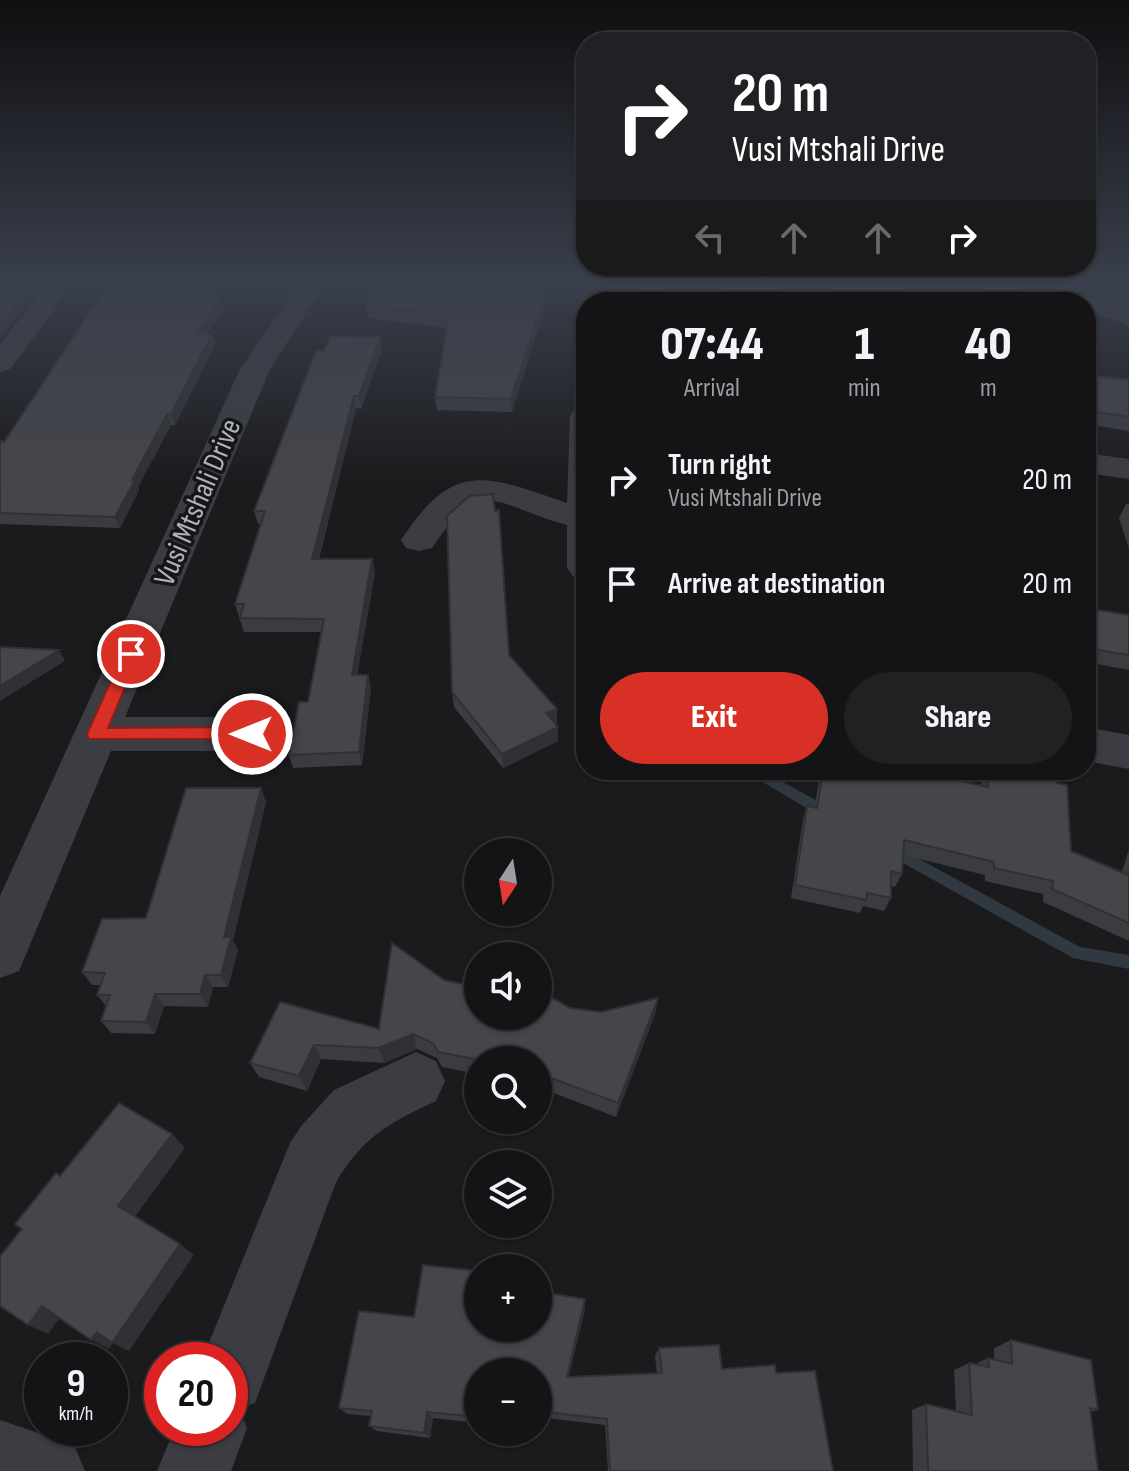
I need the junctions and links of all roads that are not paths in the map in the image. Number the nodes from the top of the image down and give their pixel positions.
1 (269, 348) edge
2 (1096, 464) edge
3 (1129, 469) edge
4 (576, 517) edge
5 (419, 540) dead end
6 (96, 734) junction
7 (252, 734) dead end
8 (1096, 746) edge
9 (1129, 752) edge
10 (0, 954) edge
11 (416, 1081) dead end
12 (244, 1342) edge
13 (204, 1446) edge
14 (0, 1457) edge
15 (48, 1471) edge
16 (194, 1471) edge

1 - 6 street, Vusi Mtshali Drive
2 - 3 street
4 - 5 street
6 - 7 street
6 - 10 street, Vusi Mtshali Drive
8 - 9 street
11 - 12 street
13 - 16 street
14 - 15 street

